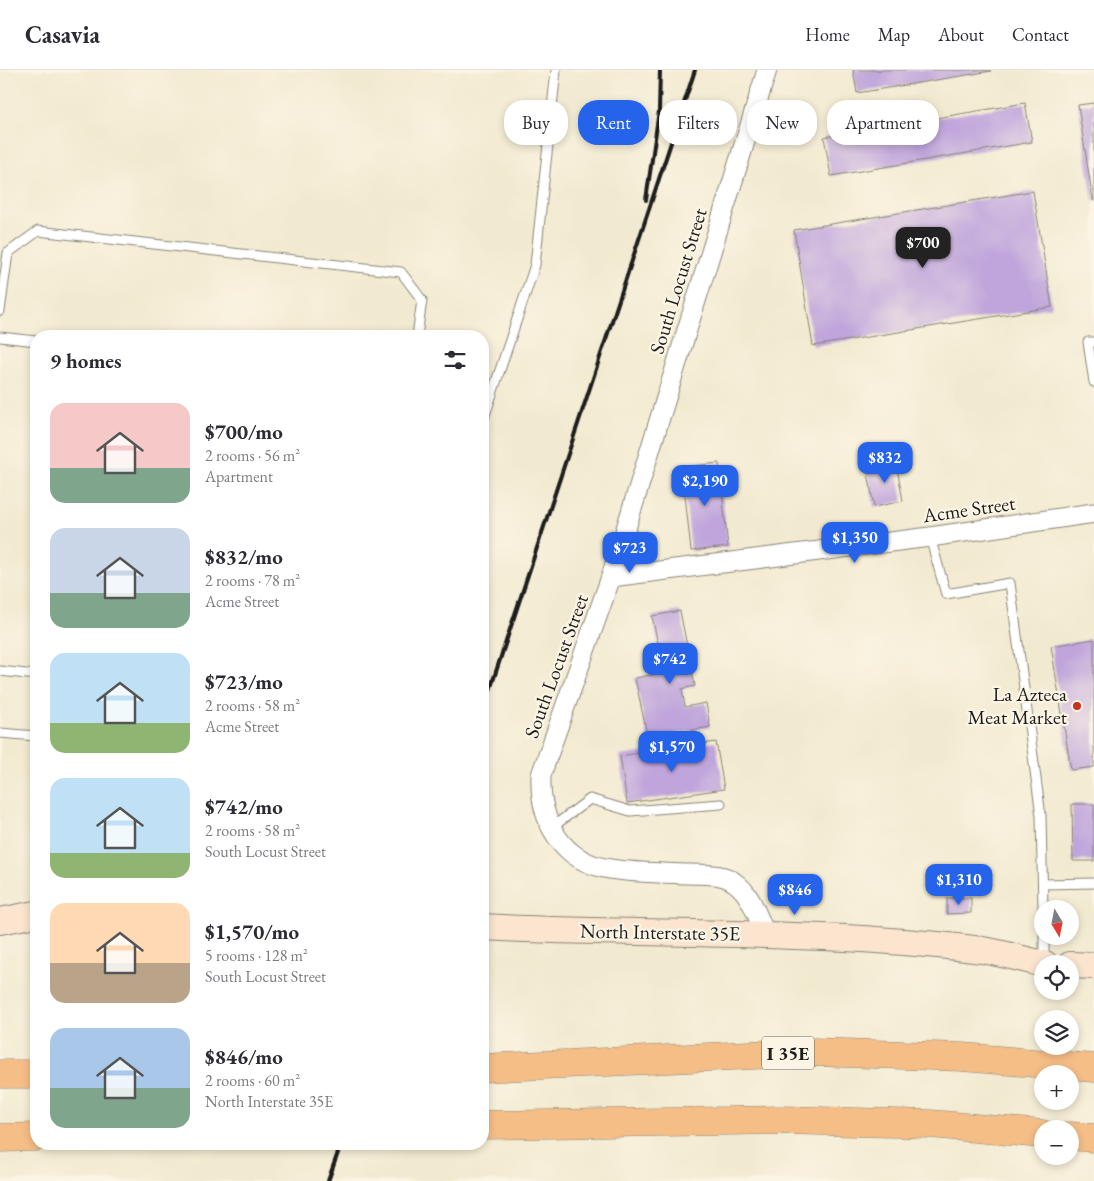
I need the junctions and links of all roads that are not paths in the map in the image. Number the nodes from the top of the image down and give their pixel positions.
1 (556, 70) edge
2 (767, 70) edge
3 (0, 311) edge
4 (418, 330) edge
5 (0, 337) edge
6 (30, 340) edge
7 (1094, 342) edge
8 (1094, 382) edge
9 (489, 391) edge
10 (1094, 513) edge
11 (930, 537) junction
12 (611, 577) junction
13 (0, 670) edge
14 (30, 674) edge
15 (0, 733) edge
16 (30, 736) edge
17 (721, 804) dead end
18 (550, 828) junction
19 (1094, 883) edge
20 (1043, 884) junction
21 (1043, 900) edge
22 (30, 915) edge
23 (0, 921) edge
24 (489, 926) edge
25 (765, 933) junction
26 (1034, 962) edge
27 (1079, 965) edge
28 (1094, 966) edge
29 (489, 1068) edge
30 (1094, 1068) edge
31 (0, 1074) edge
32 (30, 1074) edge
33 (489, 1125) edge
34 (1034, 1133) edge
35 (30, 1137) edge
36 (1079, 1137) edge
37 (0, 1138) edge
38 (1094, 1138) edge

1 - 9 lane
2 - 12 street, South Locust Street
3 - 4 lane
5 - 6 lane
7 - 8 lane
10 - 11 street, Acme Street
11 - 12 street, Acme Street
11 - 20 lane
12 - 18 street, South Locust Street
13 - 14 lane
15 - 16 lane
17 - 18 lane
18 - 25 street, South Locust Street
19 - 20 lane
20 - 21 lane
22 - 23 main road
24 - 25 main road, North Interstate 35E
25 - 26 main road, North Interstate 35E
27 - 28 main road
29 - 30 highway, I 35E
31 - 32 highway
33 - 34 highway
35 - 37 highway
36 - 38 highway

